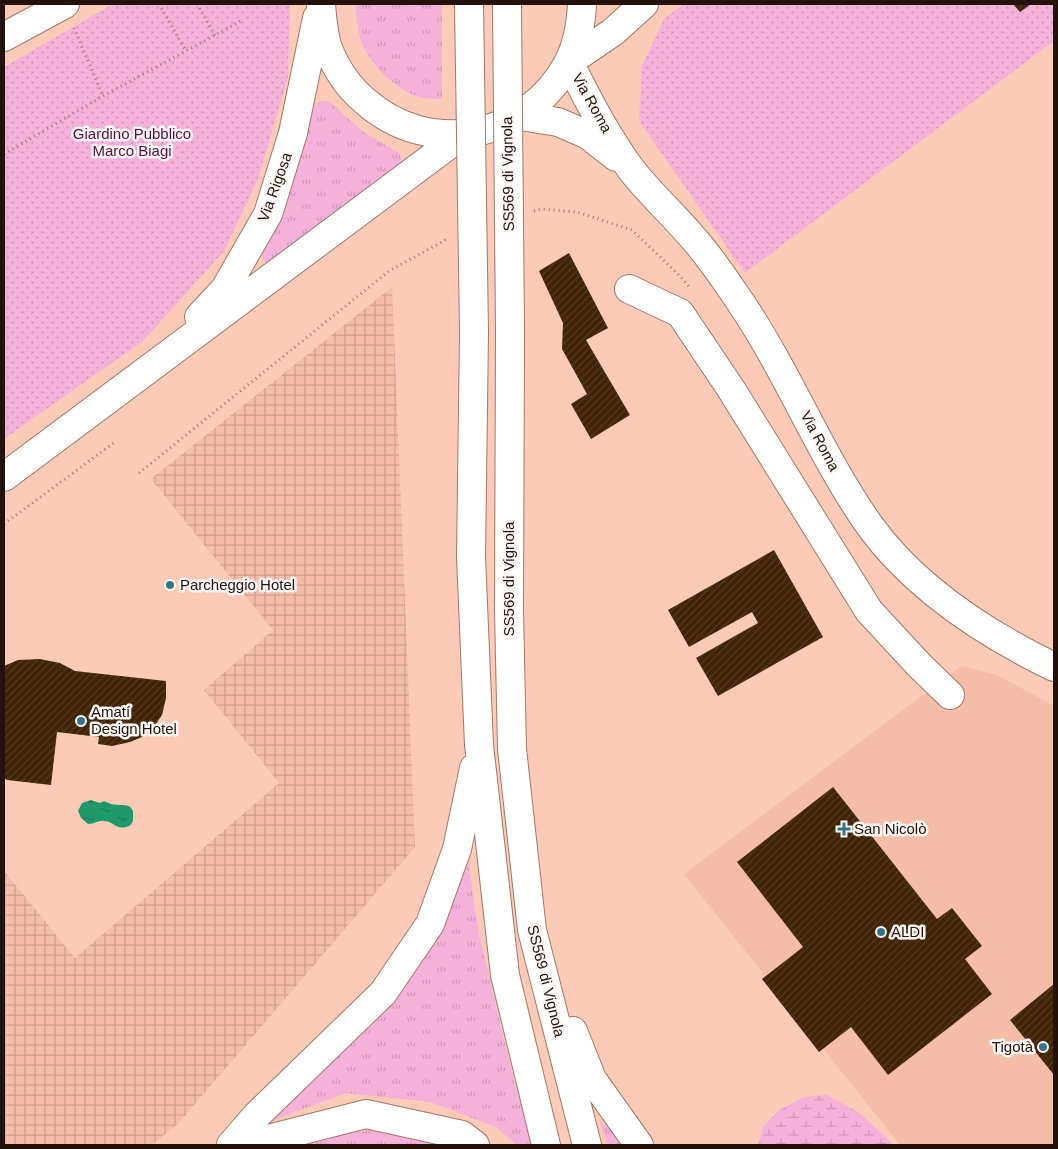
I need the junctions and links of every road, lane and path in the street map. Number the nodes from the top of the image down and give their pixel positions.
1 (64, 4) edge
2 (158, 4) edge
3 (197, 4) edge
4 (320, 4) edge
5 (469, 4) edge
6 (507, 4) edge
7 (582, 4) edge
8 (644, 4) edge
9 (241, 21) dead end
10 (215, 35) junction
11 (4, 37) edge
12 (186, 51) junction
13 (569, 62) junction
14 (103, 96) junction
15 (520, 116) junction
16 (462, 135) junction
17 (4, 154) edge
18 (631, 169) junction
19 (389, 271) dead end
20 (629, 289) dead end
21 (154, 366) junction
22 (115, 442) dead end
23 (139, 473) dead end
24 (4, 478) edge
25 (4, 524) edge
26 (1054, 667) edge
27 (950, 695) dead end
28 (479, 744) junction
29 (532, 930) junction
30 (231, 1145) edge
31 (256, 1145) edge
32 (475, 1145) edge
33 (546, 1145) edge
34 (587, 1145) edge
35 (640, 1145) edge

1 - 11 main road
1 - 14 path
2 - 12 path
3 - 10 path
4 - 16 main road, Via Roma
4 - 21 main road, Via Rigosa
5 - 28 main road, bridge
6 - 29 main road, SS569 di Vignola, bridge
7 - 13 main road, Via Roma
8 - 13 main road
9 - 10 path
10 - 12 path
12 - 14 path
13 - 15 main road, Via Roma
13 - 18 main road, Via Roma
14 - 17 path
15 - 16 main road, Via Roma
15 - 18 main road, Via Roma
16 - 21 main road, Via Rigosa
18 - 26 main road, Via Roma
19 - 23 path
20 - 27 main road
21 - 24 main road, Via Rigosa
22 - 25 path
28 - 30 main road
28 - 33 main road
29 - 34 main road, SS569 di Vignola
29 - 35 main road
31 - 32 main road

